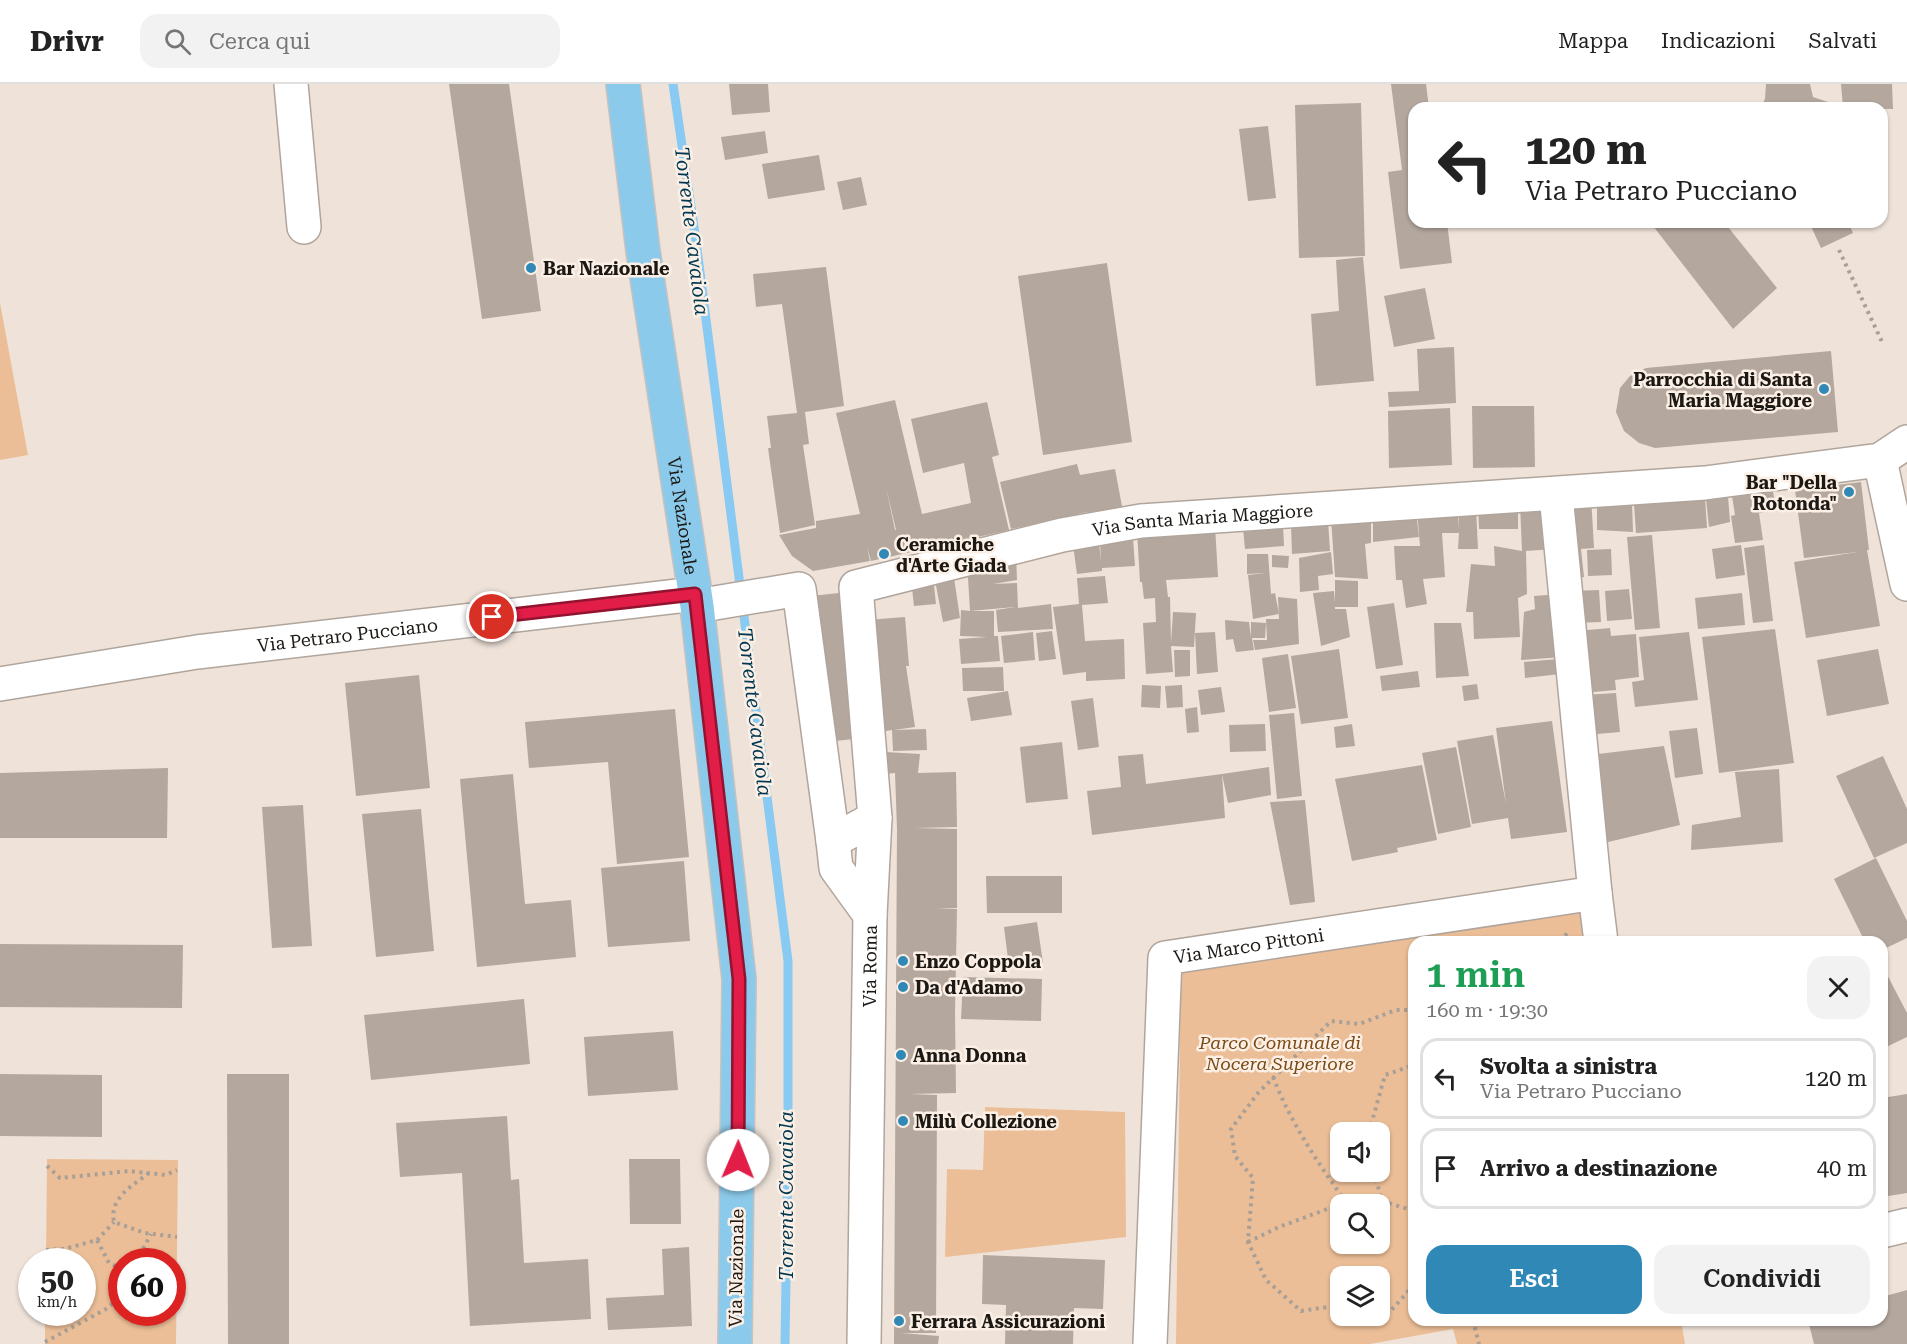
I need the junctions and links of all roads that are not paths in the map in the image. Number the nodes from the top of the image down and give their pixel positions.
1 (291, 84) edge
2 (623, 84) edge
3 (304, 227) dead end
4 (1907, 442) edge
5 (1880, 460) junction
6 (1556, 495) junction
7 (1907, 584) edge
8 (856, 588) joint
9 (703, 601) junction
10 (0, 684) edge
11 (875, 818) junction
12 (832, 841) junction
13 (1595, 893) junction
14 (870, 915) junction
15 (1600, 936) edge
16 (1907, 1225) edge
17 (1888, 1230) edge
18 (735, 1344) edge
19 (864, 1344) edge
20 (1150, 1344) edge

1 - 3 street
2 - 9 main road, Via Nazionale
4 - 5 street, Via Santa Maria Maggiore
5 - 6 street, Via Santa Maria Maggiore
5 - 7 street
6 - 8 street, Via Santa Maria Maggiore
6 - 13 street
8 - 11 street, Via Roma
9 - 10 street, Via Petraro Pucciano
9 - 12 street, Via Petraro Pucciano
9 - 18 main road, Via Nazionale
11 - 12 street
11 - 14 street, Via Roma
12 - 14 street
13 - 15 street
13 - 20 street, Via Marco Pittoni
14 - 19 street, Via Roma
16 - 17 street

